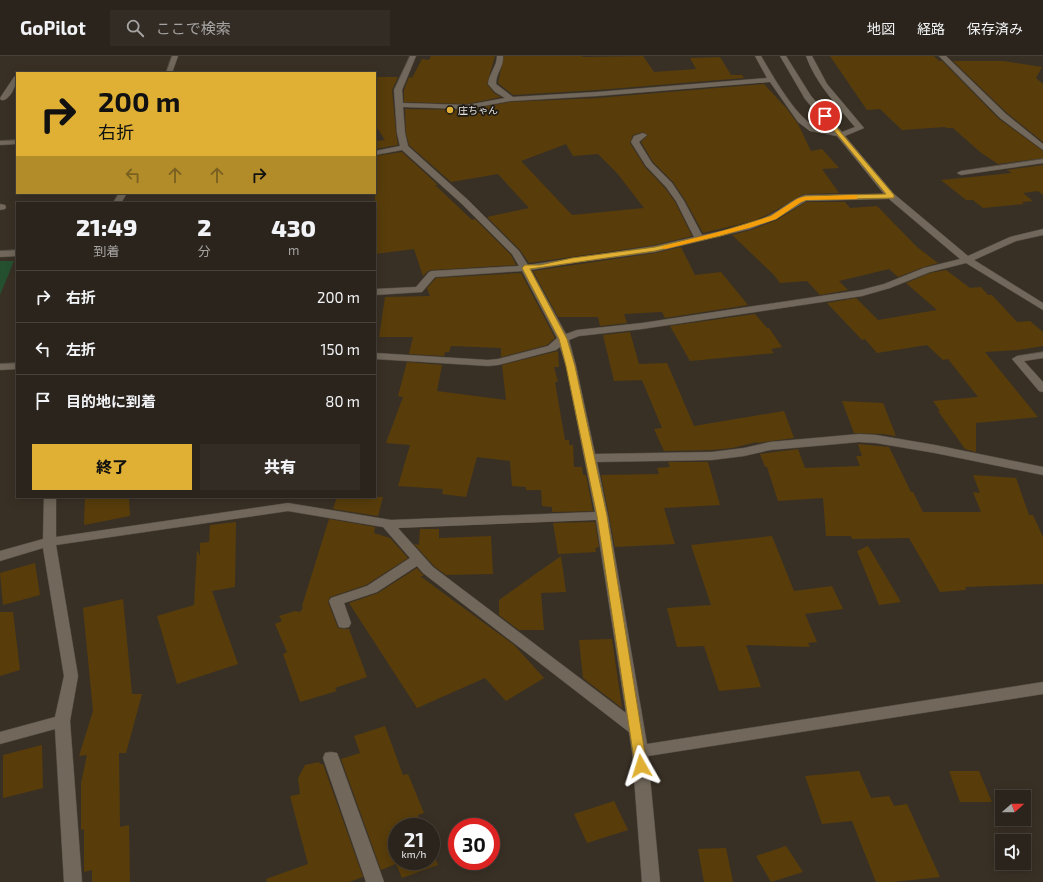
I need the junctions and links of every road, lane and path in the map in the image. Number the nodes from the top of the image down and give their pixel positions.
1 (175, 56) edge
2 (414, 56) edge
3 (500, 56) edge
4 (758, 56) edge
5 (783, 56) edge
6 (809, 56) edge
7 (942, 56) edge
8 (169, 72) edge
9 (16, 78) edge
10 (772, 80) junction
11 (16, 97) edge
12 (2, 98) edge
13 (512, 99) junction
14 (399, 105) junction
15 (643, 135) dead end
16 (841, 135) junction
17 (16, 142) edge
18 (0, 143) edge
19 (404, 147) junction
20 (1043, 148) edge
21 (376, 153) edge
22 (1043, 162) edge
23 (960, 173) dead end
24 (891, 196) junction
25 (1043, 232) edge
26 (699, 238) junction
27 (16, 253) edge
28 (0, 254) edge
29 (967, 260) junction
30 (525, 268) junction
31 (376, 292) edge
32 (1043, 307) edge
33 (563, 339) junction
34 (1043, 355) edge
35 (376, 356) edge
36 (16, 366) edge
37 (0, 367) edge
38 (1043, 389) edge
39 (591, 458) junction
40 (1043, 471) edge
41 (50, 498) edge
42 (602, 516) junction
43 (387, 523) junction
44 (50, 542) junction
45 (0, 556) edge
46 (418, 559) junction
47 (344, 623) dead end
48 (1043, 688) edge
49 (62, 721) junction
50 (636, 729) junction
51 (0, 738) edge
52 (640, 751) junction
53 (331, 758) dead end
54 (73, 882) edge
55 (375, 882) edge
56 (651, 882) edge

1 - 8 street
2 - 14 street
3 - 13 street
4 - 10 street
5 - 16 street
6 - 16 street
7 - 20 street
9 - 12 street
10 - 13 street
10 - 16 street
11 - 12 street
13 - 14 street
14 - 19 street
15 - 26 street
16 - 24 street
17 - 18 street
19 - 21 street
19 - 30 street
22 - 23 street
24 - 26 street
24 - 29 street
25 - 29 street
26 - 30 street
27 - 28 street
29 - 32 street
29 - 33 street
30 - 31 street
30 - 33 street
33 - 35 street
33 - 39 street
34 - 38 street
36 - 37 street
39 - 40 street
39 - 42 street
41 - 44 street
42 - 43 street
42 - 50 street
43 - 44 street
43 - 46 street
44 - 45 street
44 - 49 street
46 - 47 street
46 - 50 street
48 - 52 street
49 - 51 street
49 - 54 street
50 - 52 street
52 - 56 street
53 - 55 street

